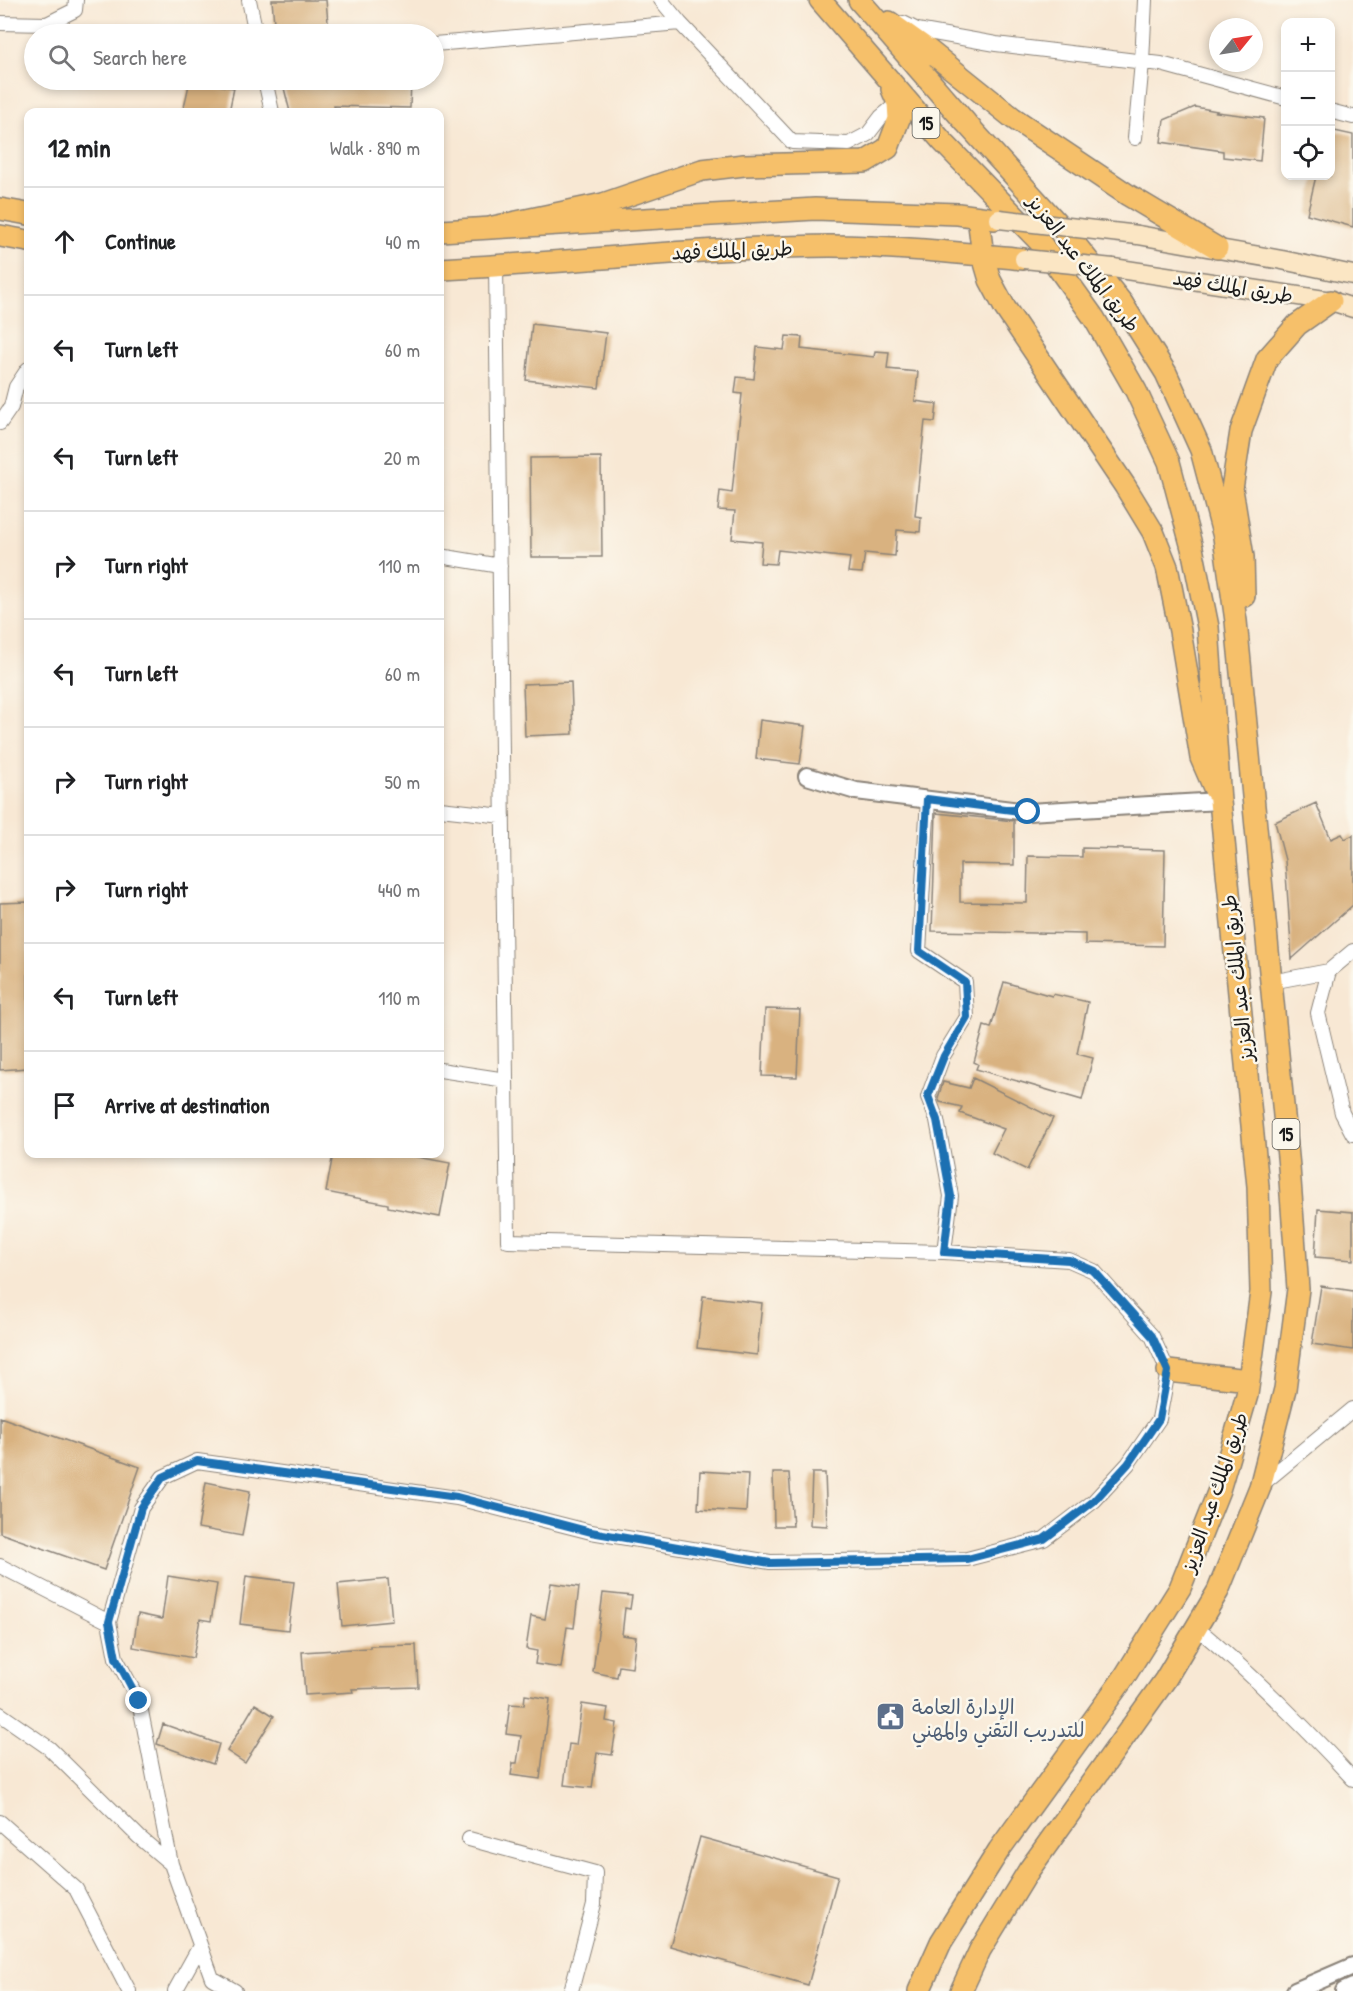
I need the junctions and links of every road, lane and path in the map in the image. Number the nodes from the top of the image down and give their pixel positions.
1 (76, 0) edge
2 (249, 0) edge
3 (661, 0) edge
4 (820, 0) edge
5 (1144, 0) edge
6 (861, 1) edge
7 (0, 23) edge
8 (680, 23) junction
9 (254, 24) edge
10 (444, 43) edge
11 (1142, 62) junction
12 (889, 80) junction
13 (267, 90) edge
14 (1281, 97) edge
15 (898, 103) junction
16 (271, 108) edge
17 (1335, 112) edge
18 (1353, 117) edge
19 (1135, 138) dead end
20 (0, 209) edge
21 (24, 213) edge
22 (978, 217) junction
23 (999, 219) joint
24 (493, 227) junction
25 (444, 231) edge
26 (0, 236) edge
27 (24, 240) edge
28 (1217, 248) junction
29 (983, 256) junction
30 (1024, 259) joint
31 (496, 267) junction
32 (444, 269) edge
33 (1353, 274) edge
34 (1331, 301) junction
35 (1353, 308) edge
36 (24, 375) edge
37 (0, 423) edge
38 (444, 557) edge
39 (500, 566) junction
40 (1250, 764) junction
41 (807, 776) dead end
42 (927, 799) junction
43 (1220, 801) junction
44 (444, 809) edge
45 (503, 816) junction
46 (1353, 951) edge
47 (1329, 970) junction
48 (1271, 982) junction
49 (444, 1071) edge
50 (506, 1080) junction
51 (1353, 1134) edge
52 (944, 1252) junction
53 (1168, 1371) junction
54 (1249, 1380) junction
55 (1353, 1409) edge
56 (1260, 1486) junction
57 (0, 1566) edge
58 (109, 1622) junction
59 (1196, 1627) junction
60 (0, 1714) edge
61 (1353, 1779) edge
62 (0, 1822) edge
63 (470, 1839) dead end
64 (171, 1864) junction
65 (200, 1946) junction
66 (1353, 1966) edge
67 (1353, 1988) edge
68 (129, 1991) edge
69 (175, 1991) edge
70 (235, 1991) edge
71 (572, 1991) edge
72 (919, 1991) edge
73 (961, 1991) edge
74 (1295, 1991) edge
75 (1344, 1991) edge

1 - 7 street
2 - 9 street
3 - 8 street
4 - 12 main road, طريق الملك عبد العزيز / 15
5 - 11 street
6 - 11 street
6 - 28 main road
6 - 40 main road, طريق الملك عبد العزيز / 15
8 - 10 street
8 - 15 street
11 - 14 street
11 - 19 street
12 - 15 main road
12 - 43 main road, طريق الملك عبد العزيز / 15
13 - 16 street
15 - 24 main road
17 - 18 street
20 - 21 main road
22 - 23 main road, طريق الملك فهد
22 - 24 main road, طريق الملك فهد
22 - 29 main road
23 - 28 main road, طريق الملك فهد, bridge
24 - 25 main road, طريق الملك فهد
26 - 27 main road
28 - 33 main road, طريق الملك فهد
29 - 30 main road, طريق الملك فهد
29 - 31 main road, طريق الملك فهد
29 - 43 main road
30 - 34 main road, طريق الملك فهد, bridge
31 - 32 main road, طريق الملك فهد
31 - 39 street
34 - 35 main road, طريق الملك فهد
34 - 40 main road
36 - 37 street
38 - 39 street
39 - 45 street
40 - 48 main road, طريق الملك عبد العزيز / 15
41 - 42 street
42 - 43 street
42 - 52 street
43 - 54 main road, طريق الملك عبد العزيز / 15
44 - 45 street
45 - 50 street
46 - 47 street
47 - 48 street
47 - 51 street
48 - 56 main road, طريق الملك عبد العزيز / 15
49 - 50 street
50 - 52 street
52 - 53 street
53 - 54 main road
53 - 58 street
54 - 72 main road, طريق الملك عبد العزيز / 15
55 - 56 street
56 - 59 main road, طريق الملك عبد العزيز / 15
57 - 58 street
58 - 64 street
59 - 61 street
59 - 73 main road, طريق الملك عبد العزيز / 15
60 - 64 street
62 - 68 street
63 - 71 street
64 - 65 street
65 - 69 street
65 - 70 street
66 - 74 street
67 - 75 street

